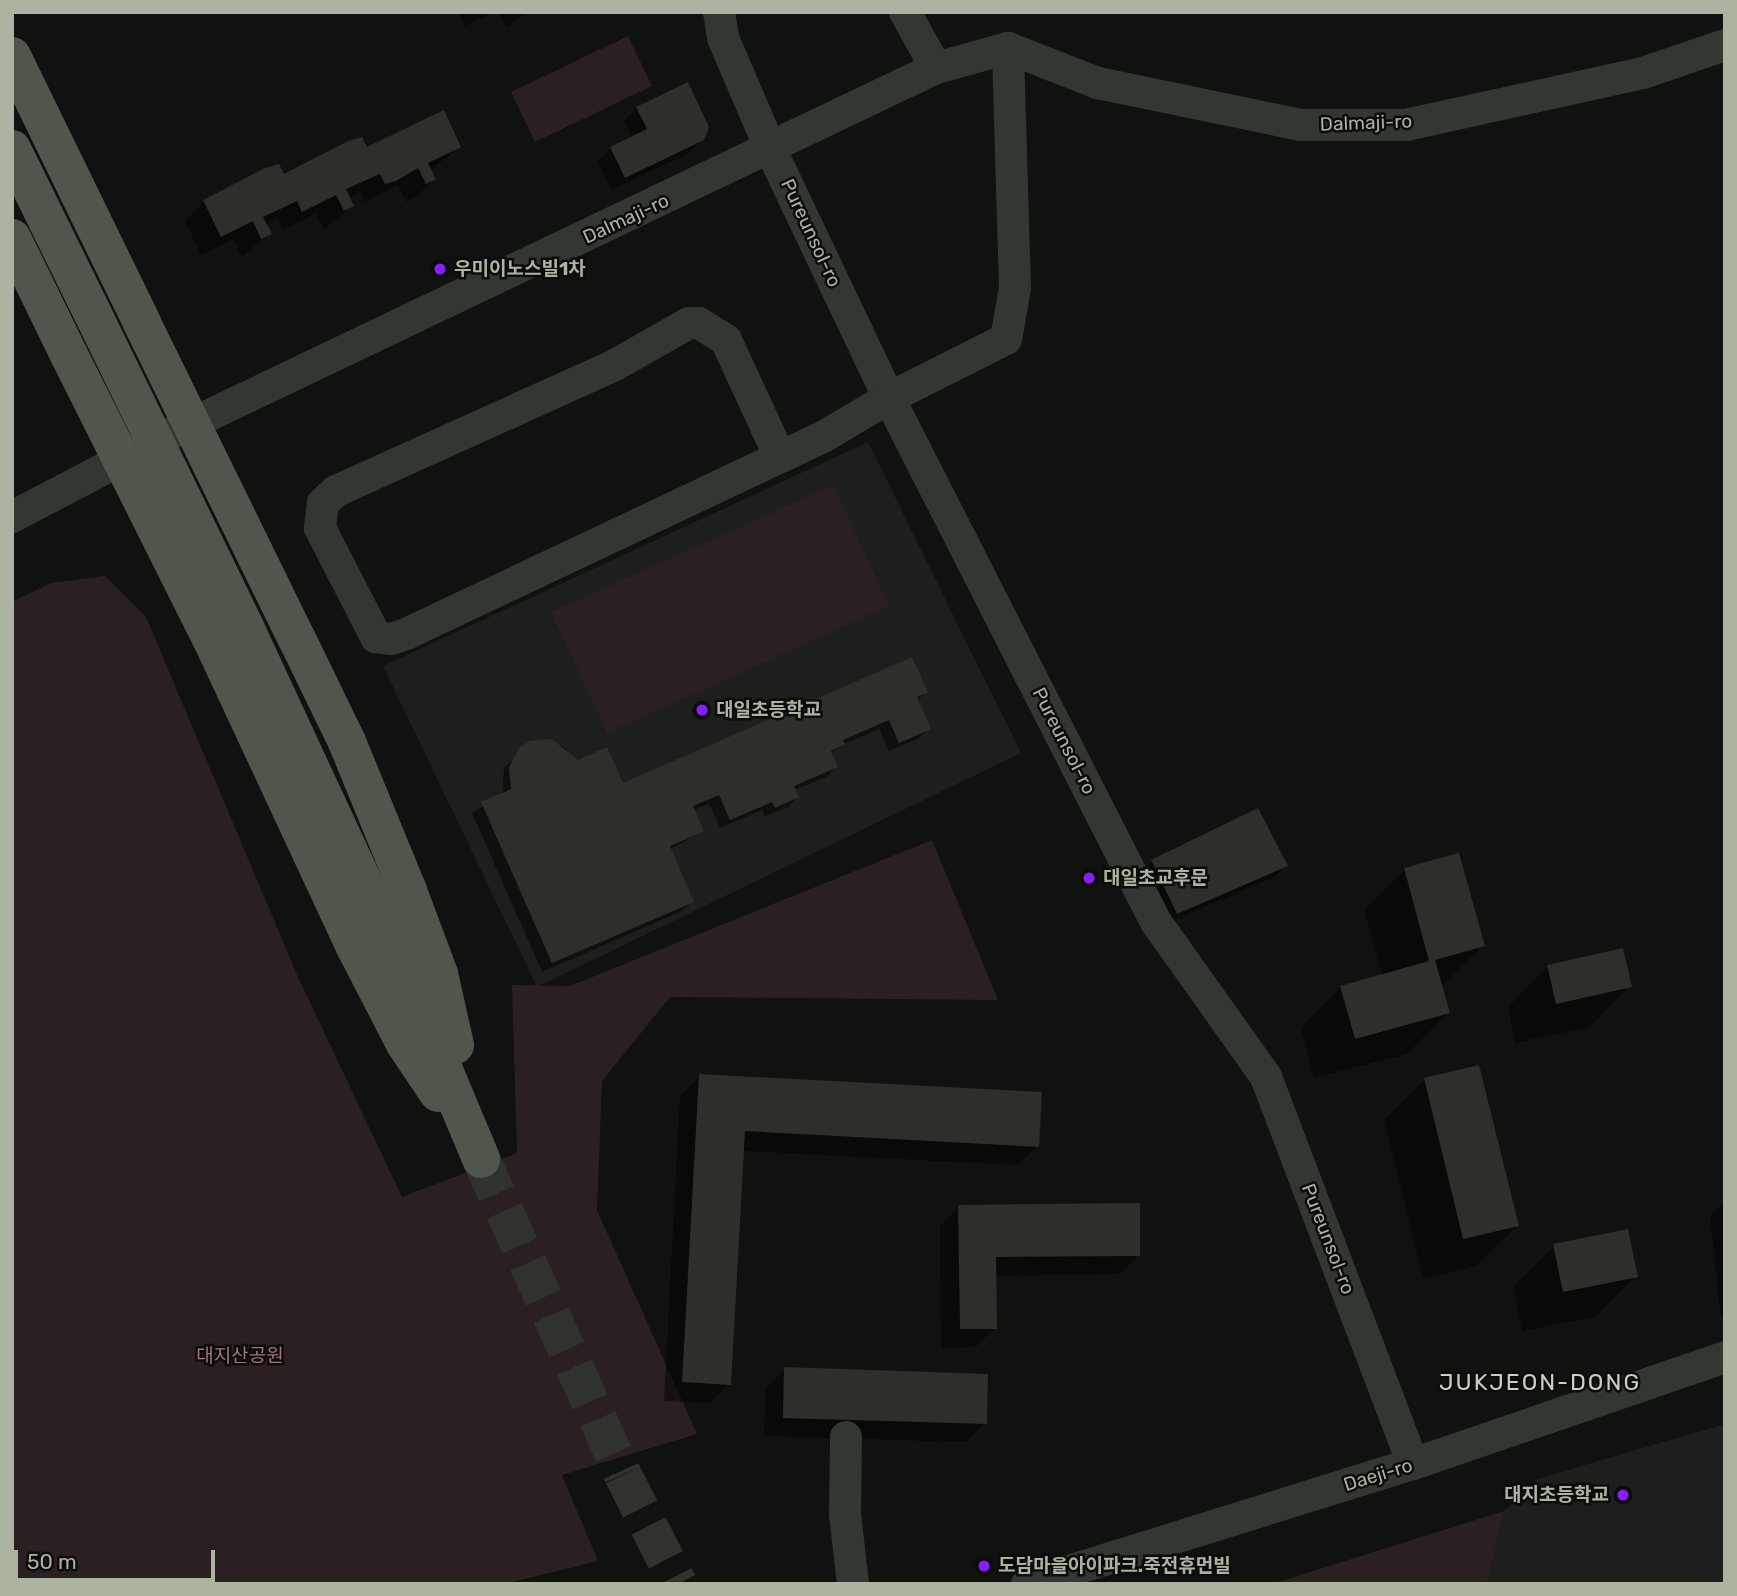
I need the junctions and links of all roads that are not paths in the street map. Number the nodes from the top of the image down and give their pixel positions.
1 (719, 12) edge
2 (905, 12) edge
3 (1725, 45) edge
4 (1008, 48) junction
5 (12, 56) edge
6 (936, 68) junction
7 (12, 149) edge
8 (771, 150) junction
9 (12, 239) edge
10 (889, 398) junction
11 (780, 457) junction
12 (12, 517) edge
13 (481, 1159) junction
14 (1725, 1357) edge
15 (846, 1437) dead end
16 (1413, 1464) junction
17 (853, 1584) edge
18 (1027, 1584) edge

1 - 8 street, Pureunsol-ro
2 - 6 street
3 - 4 street, Dalmaji-ro
4 - 6 street, Dalmaji-ro
4 - 10 street
5 - 13 main road, bridge
6 - 8 street, Dalmaji-ro
7 - 13 main road, bridge
8 - 10 street, Pureunsol-ro
8 - 12 street, Dalmaji-ro
9 - 13 main road, bridge
10 - 11 street
10 - 16 street, Pureunsol-ro
11 - 11 street
14 - 16 street, Daeji-ro
15 - 17 street
16 - 18 street, Daeji-ro

